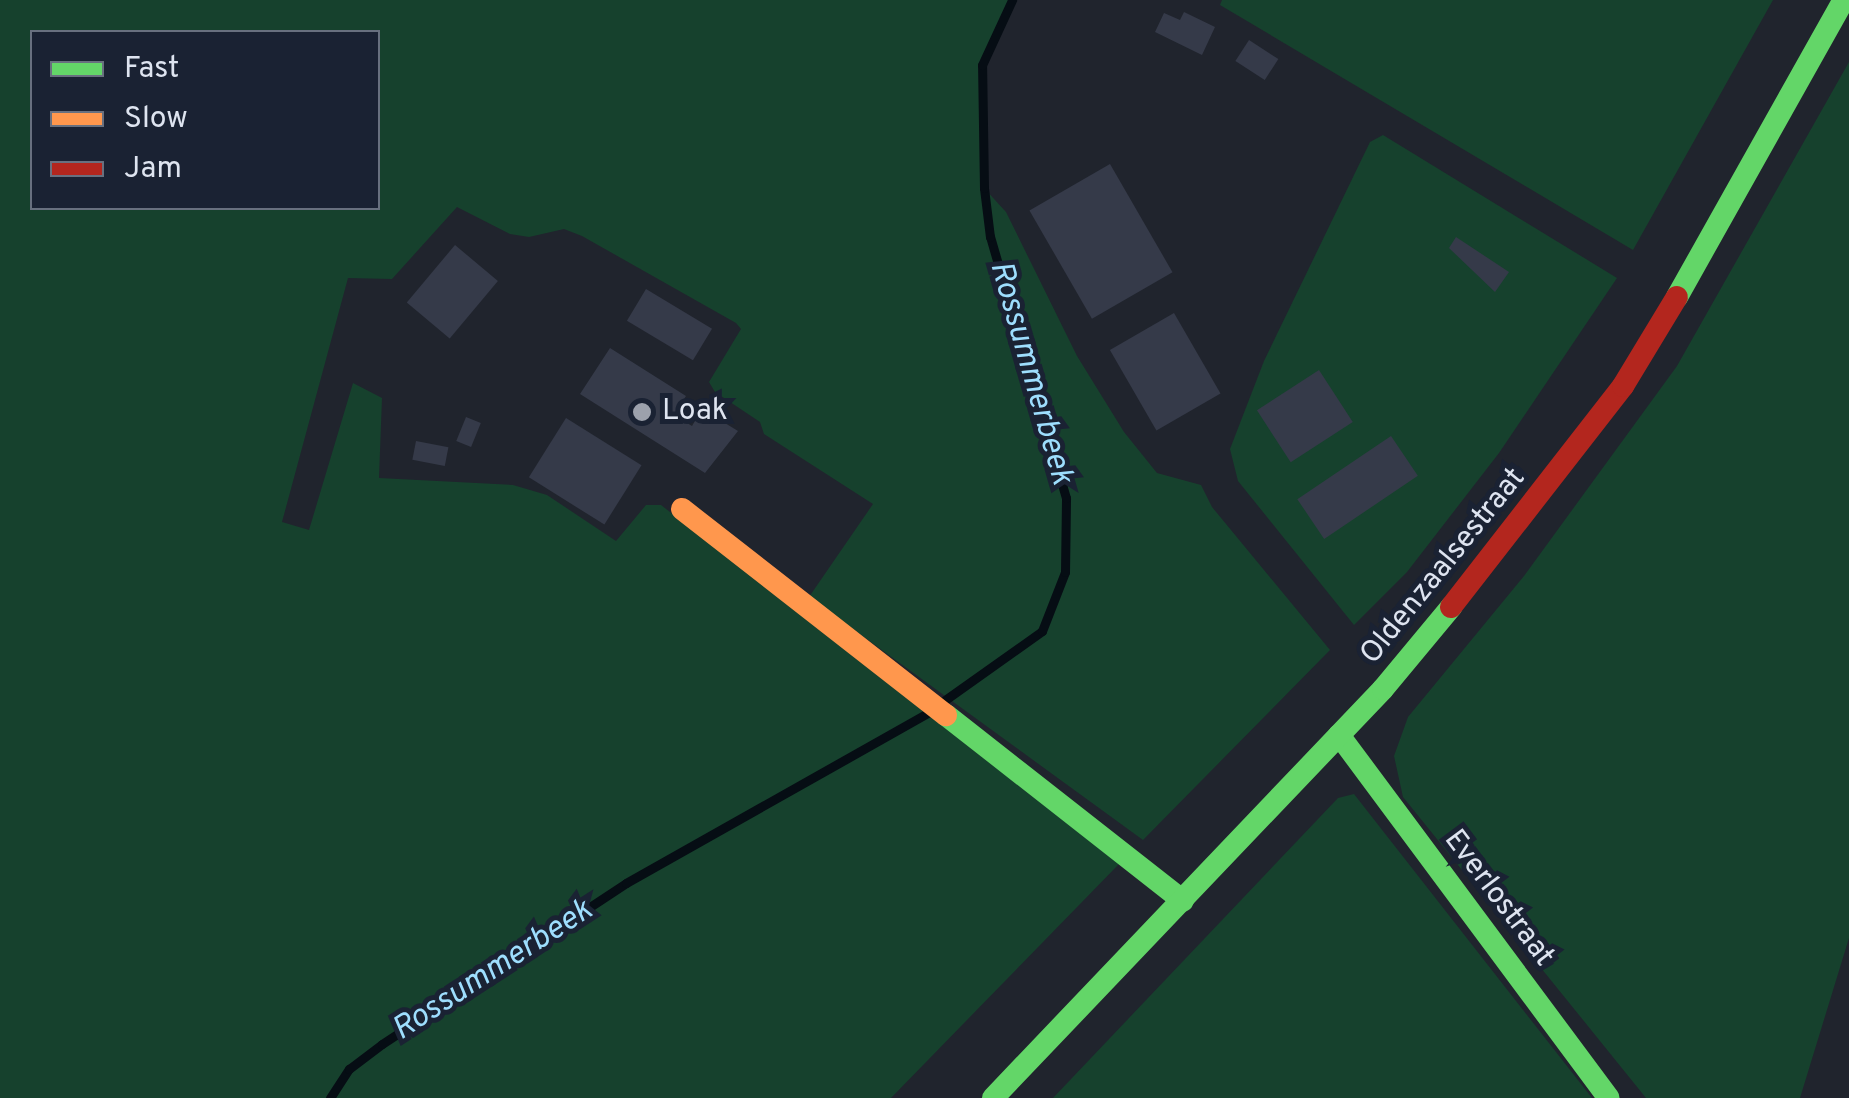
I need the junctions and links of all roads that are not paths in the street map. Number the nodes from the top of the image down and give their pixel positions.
1 (1844, 0) edge
2 (682, 509) dead end
3 (1339, 736) junction
4 (1183, 900) junction
5 (993, 1098) edge
6 (1609, 1098) edge

1 - 3 main road, Oldenzaalsestraat
2 - 4 main road
3 - 4 main road, Oldenzaalsestraat
3 - 6 main road, Everlostraat
4 - 5 main road, Oldenzaalsestraat

